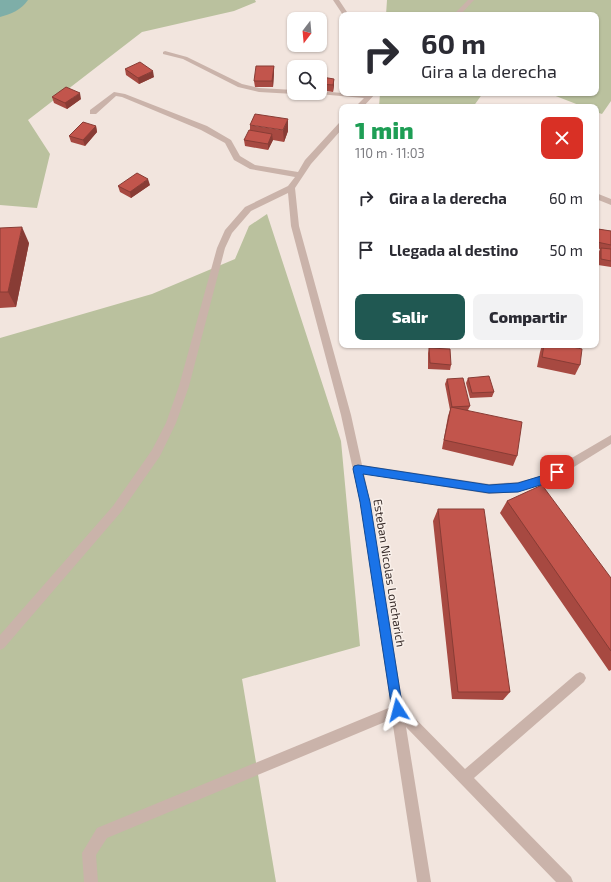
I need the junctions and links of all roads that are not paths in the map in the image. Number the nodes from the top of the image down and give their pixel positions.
1 (336, 0) edge
2 (471, 0) edge
3 (344, 12) edge
4 (459, 12) edge
5 (165, 53) dead end
6 (287, 92) edge
7 (327, 93) edge
8 (339, 93) edge
9 (370, 96) edge
10 (362, 104) edge
11 (93, 112) dead end
12 (339, 128) edge
13 (300, 175) junction
14 (291, 188) junction
15 (599, 197) edge
16 (611, 202) edge
17 (611, 439) edge
18 (358, 469) junction
19 (0, 644) edge
20 (580, 678) dead end
21 (398, 710) junction
22 (464, 778) junction
23 (91, 882) edge
24 (424, 882) edge
25 (566, 882) edge

1 - 3 street
2 - 4 street
5 - 6 street
7 - 8 street
9 - 10 street
11 - 13 street
12 - 13 street
13 - 14 street
14 - 18 street, Esteban Nicolas Loncharich
14 - 19 street
15 - 16 street
17 - 18 street
18 - 21 street, Esteban Nicolas Loncharich
20 - 22 street
21 - 22 street
21 - 23 street
21 - 24 street, Esteban Nicolas Loncharich
22 - 25 street

